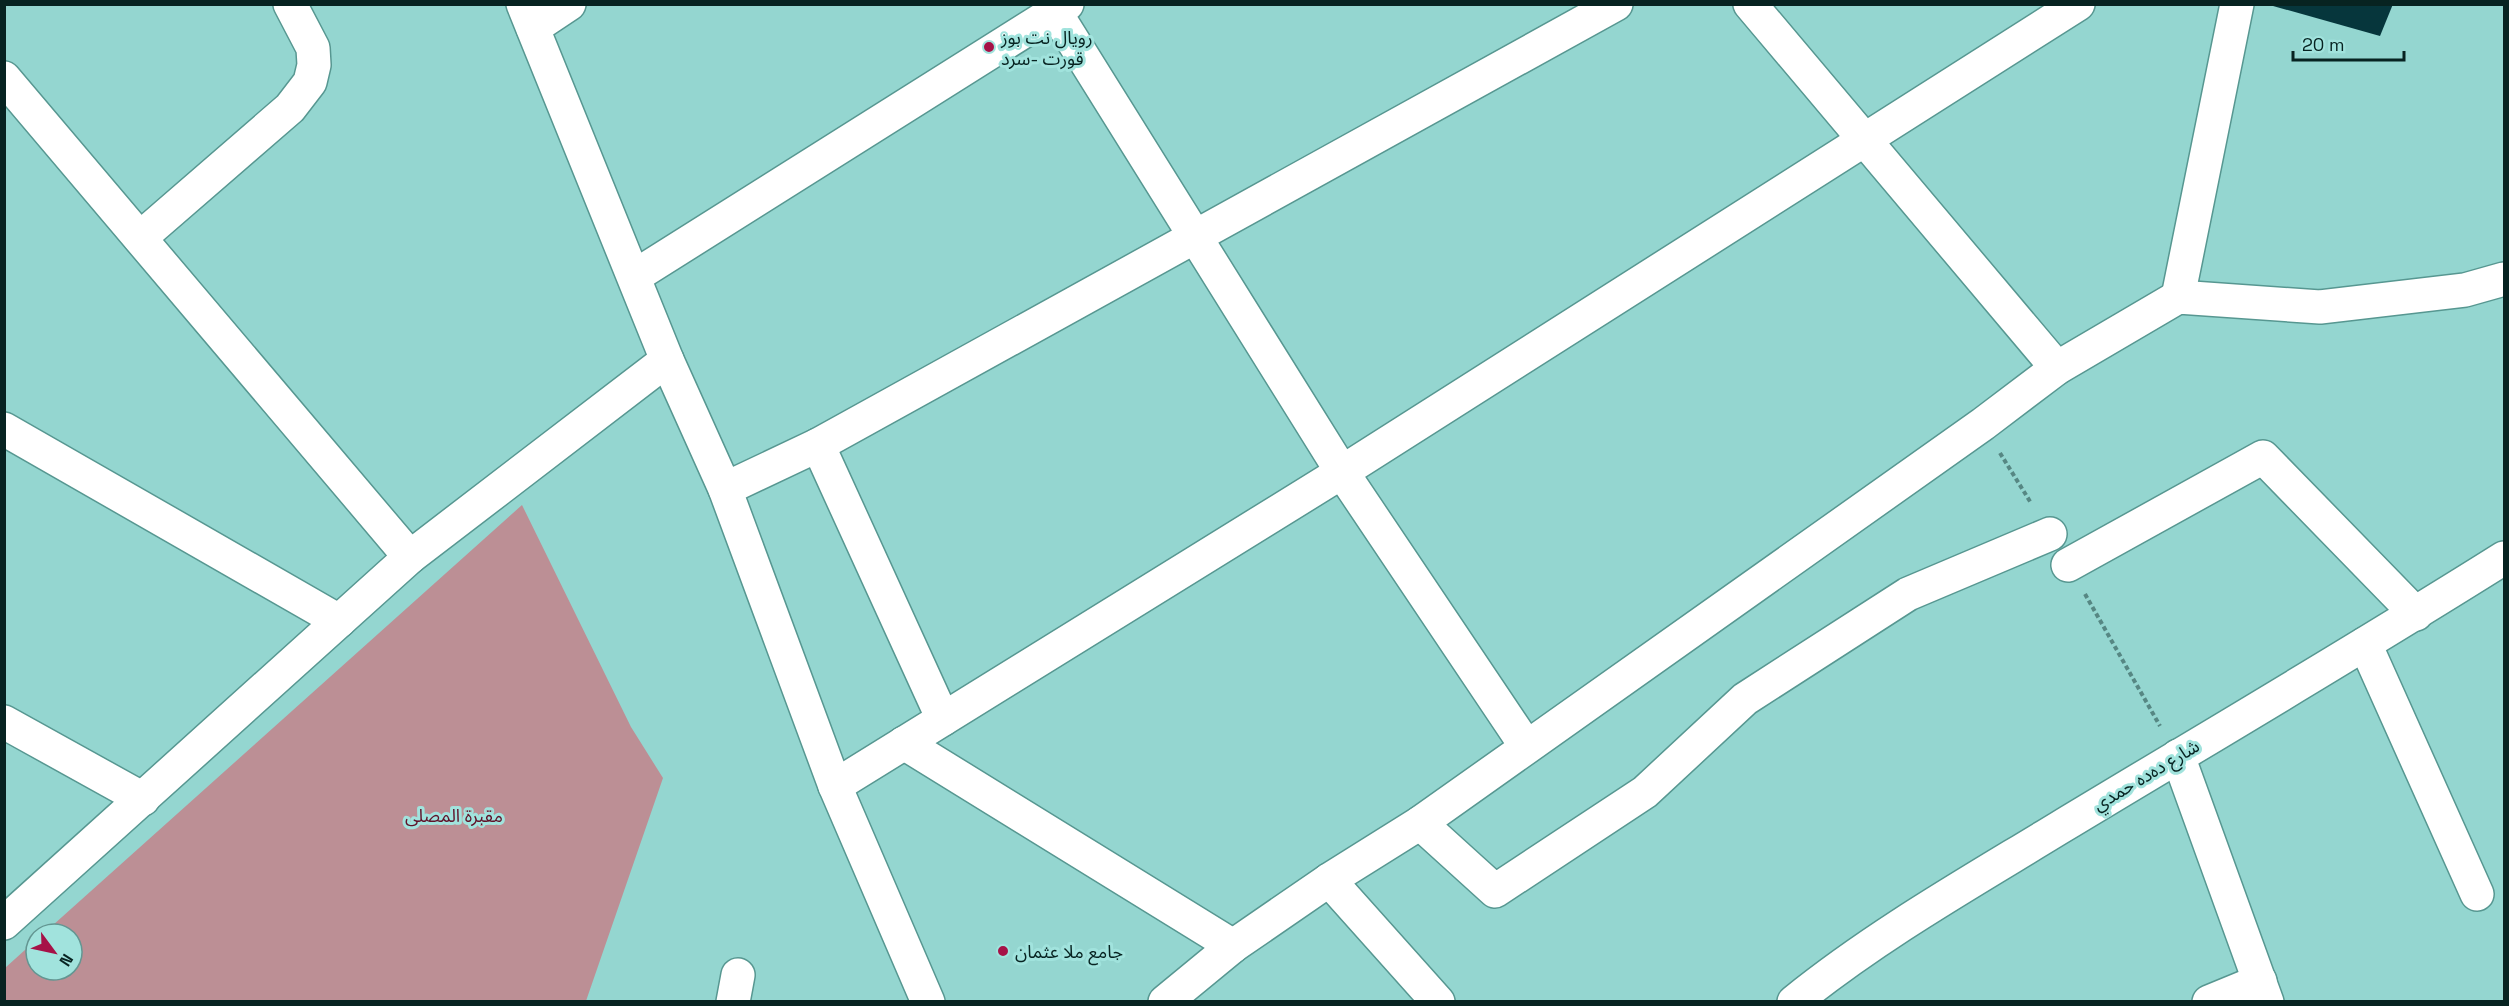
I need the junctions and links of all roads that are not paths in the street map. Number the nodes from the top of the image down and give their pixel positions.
1 (290, 4) edge
2 (569, 4) edge
3 (1616, 4) edge
4 (1750, 4) edge
5 (2078, 4) edge
6 (2237, 4) edge
7 (1057, 7) edge
8 (528, 16) edge
9 (4, 78) edge
10 (1863, 140) junction
11 (1196, 235) junction
12 (140, 238) junction
13 (635, 276) junction
14 (2505, 279) edge
15 (2178, 297) junction
16 (667, 360) junction
17 (2057, 368) junction
18 (4, 429) edge
19 (818, 445) junction
20 (1342, 472) junction
21 (725, 489) junction
22 (2049, 534) dead end
23 (410, 557) junction
24 (2505, 558) edge
25 (2068, 566) dead end
26 (2416, 614) junction
27 (339, 621) junction
28 (2365, 644) junction
29 (943, 719) junction
30 (4, 722) edge
31 (904, 743) junction
32 (1526, 747) junction
33 (2178, 756) junction
34 (835, 786) junction
35 (143, 799) junction
36 (1420, 823) junction
37 (1329, 880) junction
38 (2477, 894) dead end
39 (4, 923) edge
40 (1233, 946) junction
41 (2263, 991) edge
42 (928, 1002) edge
43 (1165, 1002) edge
44 (1438, 1002) edge
45 (1794, 1002) edge
46 (2210, 1002) edge

1 - 12 street
2 - 8 street
3 - 11 street
4 - 10 street
5 - 10 street
6 - 15 street
7 - 11 street
7 - 13 street
8 - 13 street
9 - 12 street
10 - 17 street
10 - 20 street
11 - 19 street
11 - 20 street
12 - 23 street
13 - 16 street
14 - 15 street
15 - 17 street
16 - 21 street
16 - 23 street
17 - 32 street
18 - 27 street
19 - 21 street
19 - 29 street
20 - 29 street
20 - 32 street
21 - 34 street
22 - 36 street
23 - 27 street
24 - 26 street, شارع دەدە حمدي
25 - 26 street
26 - 28 street, شارع دەدە حمدي
27 - 35 street
28 - 33 street, شارع دەدە حمدي
28 - 38 street
29 - 31 street
30 - 35 street
31 - 34 street
31 - 40 street
32 - 36 street
33 - 41 street
33 - 45 street, شارع دەدە حمدي
34 - 42 street
35 - 39 street
36 - 37 street
37 - 40 street
37 - 44 street
40 - 43 street
41 - 46 street

